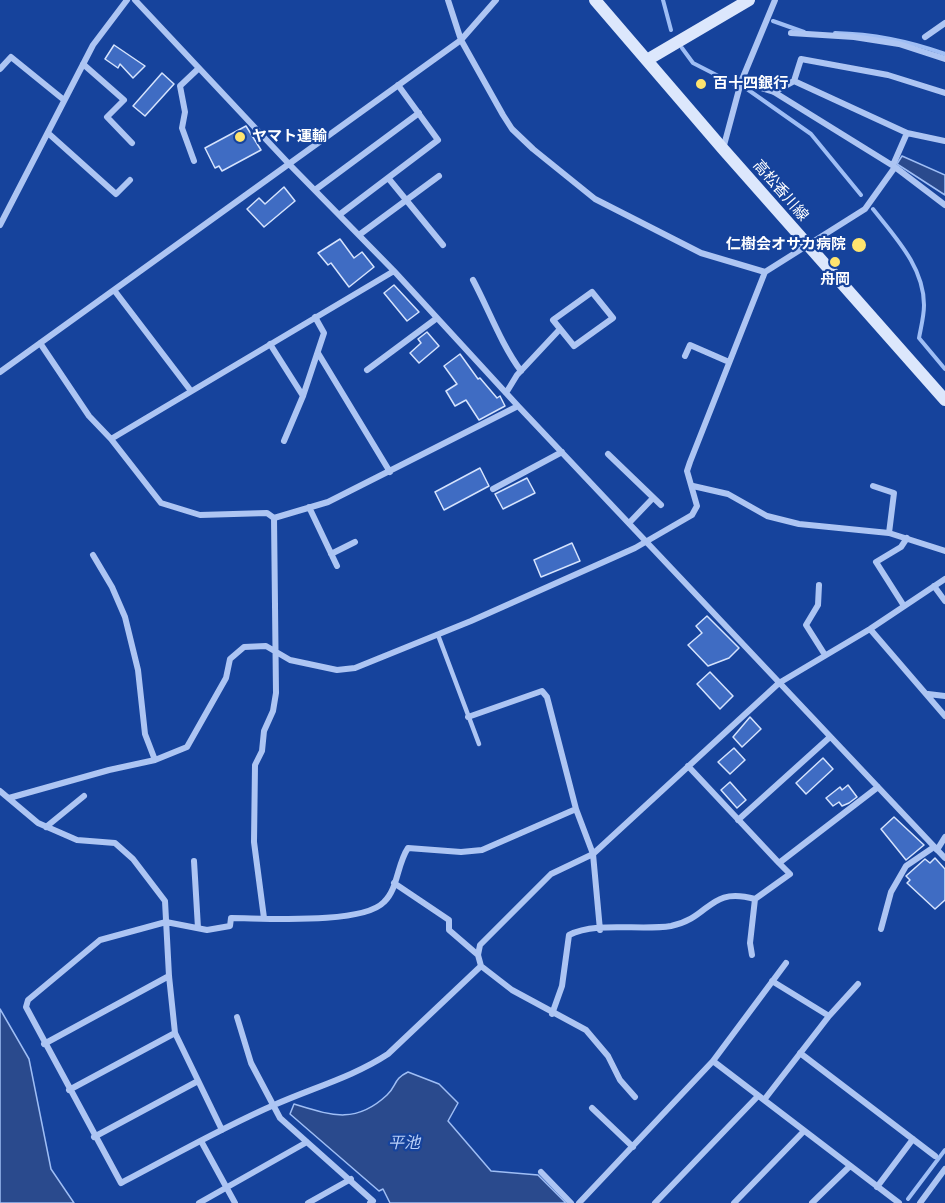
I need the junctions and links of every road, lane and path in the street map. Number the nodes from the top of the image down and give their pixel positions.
1 (127, 0) edge
2 (135, 0) edge
3 (448, 0) edge
4 (496, 0) edge
5 (595, 0) edge
6 (749, 0) edge
7 (776, 0) edge
8 (945, 23) edge
9 (791, 33) dead end
10 (925, 37) dead end
11 (461, 40) junction
12 (945, 59) edge
13 (647, 60) junction
14 (83, 64) junction
15 (199, 68) junction
16 (0, 69) edge
17 (794, 81) junction
18 (741, 82) junction
19 (398, 85) junction
20 (774, 92) junction
21 (945, 93) edge
22 (64, 100) junction
23 (419, 113) junction
24 (48, 132) junction
25 (907, 133) junction
26 (945, 141) edge
27 (132, 143) dead end
28 (723, 149) junction
29 (194, 161) dead end
30 (290, 165) junction
31 (895, 167) junction
32 (439, 176) dead end
33 (389, 179) junction
34 (130, 180) dead end
35 (315, 190) junction
36 (406, 200) junction
37 (945, 205) edge
38 (339, 215) junction
39 (0, 225) edge
40 (359, 236) junction
41 (443, 245) dead end
42 (808, 246) junction
43 (394, 271) junction
44 (765, 272) junction
45 (473, 280) dead end
46 (114, 290) junction
47 (315, 317) junction
48 (437, 318) junction
49 (560, 329) junction
50 (40, 343) junction
51 (270, 344) junction
52 (318, 353) junction
53 (685, 356) dead end
54 (729, 362) junction
55 (367, 370) dead end
56 (520, 371) junction
57 (0, 372) edge
58 (191, 391) junction
59 (506, 393) junction
60 (303, 396) junction
61 (945, 400) edge
62 (518, 406) junction
63 (111, 439) junction
64 (284, 441) dead end
65 (562, 452) junction
66 (608, 454) dead end
67 (390, 472) junction
68 (693, 486) junction
69 (873, 486) dead end
70 (493, 489) dead end
71 (653, 498) junction
72 (660, 505) dead end
73 (309, 507) junction
74 (274, 518) junction
75 (630, 522) junction
76 (889, 533) junction
77 (907, 538) junction
78 (648, 540) junction
79 (355, 542) dead end
80 (945, 550) edge
81 (331, 554) junction
82 (93, 555) dead end
83 (337, 566) dead end
84 (945, 579) edge
85 (819, 585) dead end
86 (934, 586) junction
87 (945, 601) edge
88 (904, 606) junction
89 (870, 629) junction
90 (438, 635) junction
91 (276, 651) junction
92 (825, 655) junction
93 (779, 683) junction
94 (927, 694) junction
95 (945, 696) edge
96 (945, 716) edge
97 (468, 717) junction
98 (830, 738) junction
99 (479, 744) dead end
100 (155, 760) junction
101 (688, 766) junction
102 (878, 788) junction
103 (0, 791) edge
104 (84, 796) dead end
105 (9, 798) junction
106 (576, 809) junction
107 (738, 820) junction
108 (46, 827) junction
109 (945, 837) edge
110 (936, 848) junction
111 (593, 854) junction
112 (945, 858) edge
113 (194, 861) dead end
114 (779, 863) junction
115 (394, 883) junction
116 (755, 899) junction
117 (264, 918) junction
118 (166, 922) junction
119 (198, 928) junction
120 (881, 929) dead end
121 (600, 930) junction
122 (478, 955) junction
123 (752, 955) dead end
124 (786, 963) dead end
125 (481, 966) junction
126 (169, 976) junction
127 (772, 981) junction
128 (858, 984) dead end
129 (552, 1014) junction
130 (829, 1016) junction
131 (237, 1017) dead end
132 (175, 1032) junction
133 (44, 1044) junction
134 (800, 1053) junction
135 (713, 1061) junction
136 (198, 1081) junction
137 (69, 1090) junction
138 (635, 1097) dead end
139 (761, 1098) junction
140 (274, 1105) junction
141 (592, 1108) dead end
142 (222, 1130) junction
143 (804, 1131) junction
144 (94, 1137) junction
145 (913, 1139) junction
146 (201, 1141) junction
147 (307, 1142) junction
148 (633, 1147) junction
149 (935, 1156) dead end
150 (850, 1166) junction
151 (945, 1170) edge
152 (541, 1172) dead end
153 (351, 1179) junction
154 (878, 1187) junction
155 (226, 1188) junction
156 (896, 1202) edge
157 (199, 1203) edge
158 (235, 1203) edge
159 (308, 1203) edge
160 (370, 1203) edge
161 (571, 1203) edge
162 (579, 1203) edge
163 (655, 1203) edge
164 (734, 1203) edge
165 (812, 1203) edge
166 (920, 1203) edge

1 - 14 street
2 - 15 street
3 - 11 street
4 - 11 street
5 - 13 main road, 高松香川線
6 - 13 main road
7 - 18 street
8 - 10 street
9 - 12 street
11 - 19 street
11 - 44 street
13 - 28 main road, 高松香川線
14 - 22 street
14 - 27 street
15 - 29 street
15 - 30 street
16 - 22 street
17 - 20 street
17 - 21 street
17 - 25 street
18 - 20 street
18 - 28 street
19 - 23 street
19 - 30 street
20 - 31 street
22 - 24 street
23 - 33 street
23 - 35 street
24 - 34 street
24 - 39 street
25 - 26 street
25 - 31 street
28 - 42 main road, 高松香川線
30 - 35 street
30 - 46 street
31 - 37 street
31 - 42 street
32 - 36 street
33 - 36 street
33 - 38 street
35 - 38 street
36 - 40 street
36 - 41 street
38 - 40 street
40 - 43 street
42 - 44 street
42 - 61 main road, 高松香川線
43 - 47 street
43 - 48 street
44 - 54 street
45 - 56 street
46 - 50 street
46 - 58 street
47 - 51 street
47 - 52 street
48 - 55 street
48 - 59 street
49 - 49 street
49 - 56 street
50 - 57 street
50 - 63 street
51 - 58 street
51 - 60 street
52 - 60 street
52 - 67 street
53 - 54 street
54 - 68 street
56 - 59 street
58 - 63 street
59 - 62 street
60 - 64 street
62 - 65 street
62 - 67 street
63 - 74 street
65 - 70 street
65 - 75 street
66 - 71 street
67 - 73 street
68 - 76 street
68 - 78 street
69 - 76 street
71 - 72 street
71 - 75 street
73 - 74 street
73 - 81 street
74 - 91 street
75 - 78 street
76 - 77 street
77 - 80 street
77 - 88 street
78 - 90 street
78 - 93 street
79 - 81 street
81 - 83 street
82 - 100 street
84 - 86 street
85 - 92 street
86 - 87 street
86 - 88 street
88 - 89 street
89 - 92 street
89 - 94 street
90 - 91 street
90 - 97 lane
91 - 100 street
91 - 117 street
92 - 93 street
93 - 98 street
93 - 101 street
94 - 95 street
94 - 96 street
97 - 99 lane
97 - 106 street
98 - 102 street
98 - 107 street
100 - 105 street
101 - 107 street
101 - 111 street
102 - 110 street
102 - 114 street
103 - 105 street
104 - 108 street
105 - 108 street
106 - 111 street
106 - 115 street
107 - 114 street
108 - 118 street
109 - 110 street
110 - 112 street
110 - 120 street
111 - 121 street
111 - 122 street
113 - 119 street
114 - 116 street
115 - 117 street
115 - 122 street
116 - 121 street
116 - 123 street
117 - 119 street
118 - 119 street
118 - 126 street
118 - 133 street
121 - 129 street
122 - 125 street
124 - 127 street
125 - 129 street
125 - 140 street
126 - 132 street
126 - 133 street
127 - 130 street
127 - 135 street
128 - 130 street
129 - 138 street
130 - 134 street
131 - 140 street
132 - 136 street
132 - 137 street
133 - 137 street
134 - 139 street
134 - 145 street
135 - 139 street
135 - 148 street
136 - 142 street
136 - 144 street
137 - 144 street
139 - 143 street
139 - 163 street
140 - 142 street
140 - 147 street
141 - 148 street
142 - 146 street
143 - 150 street
143 - 164 street
144 - 146 street
145 - 149 street
145 - 154 street
146 - 155 street
147 - 153 street
147 - 155 street
148 - 162 street
150 - 154 street
150 - 165 street
151 - 166 street
152 - 161 street
153 - 159 street
153 - 160 street
154 - 156 street
155 - 157 street
155 - 158 street

